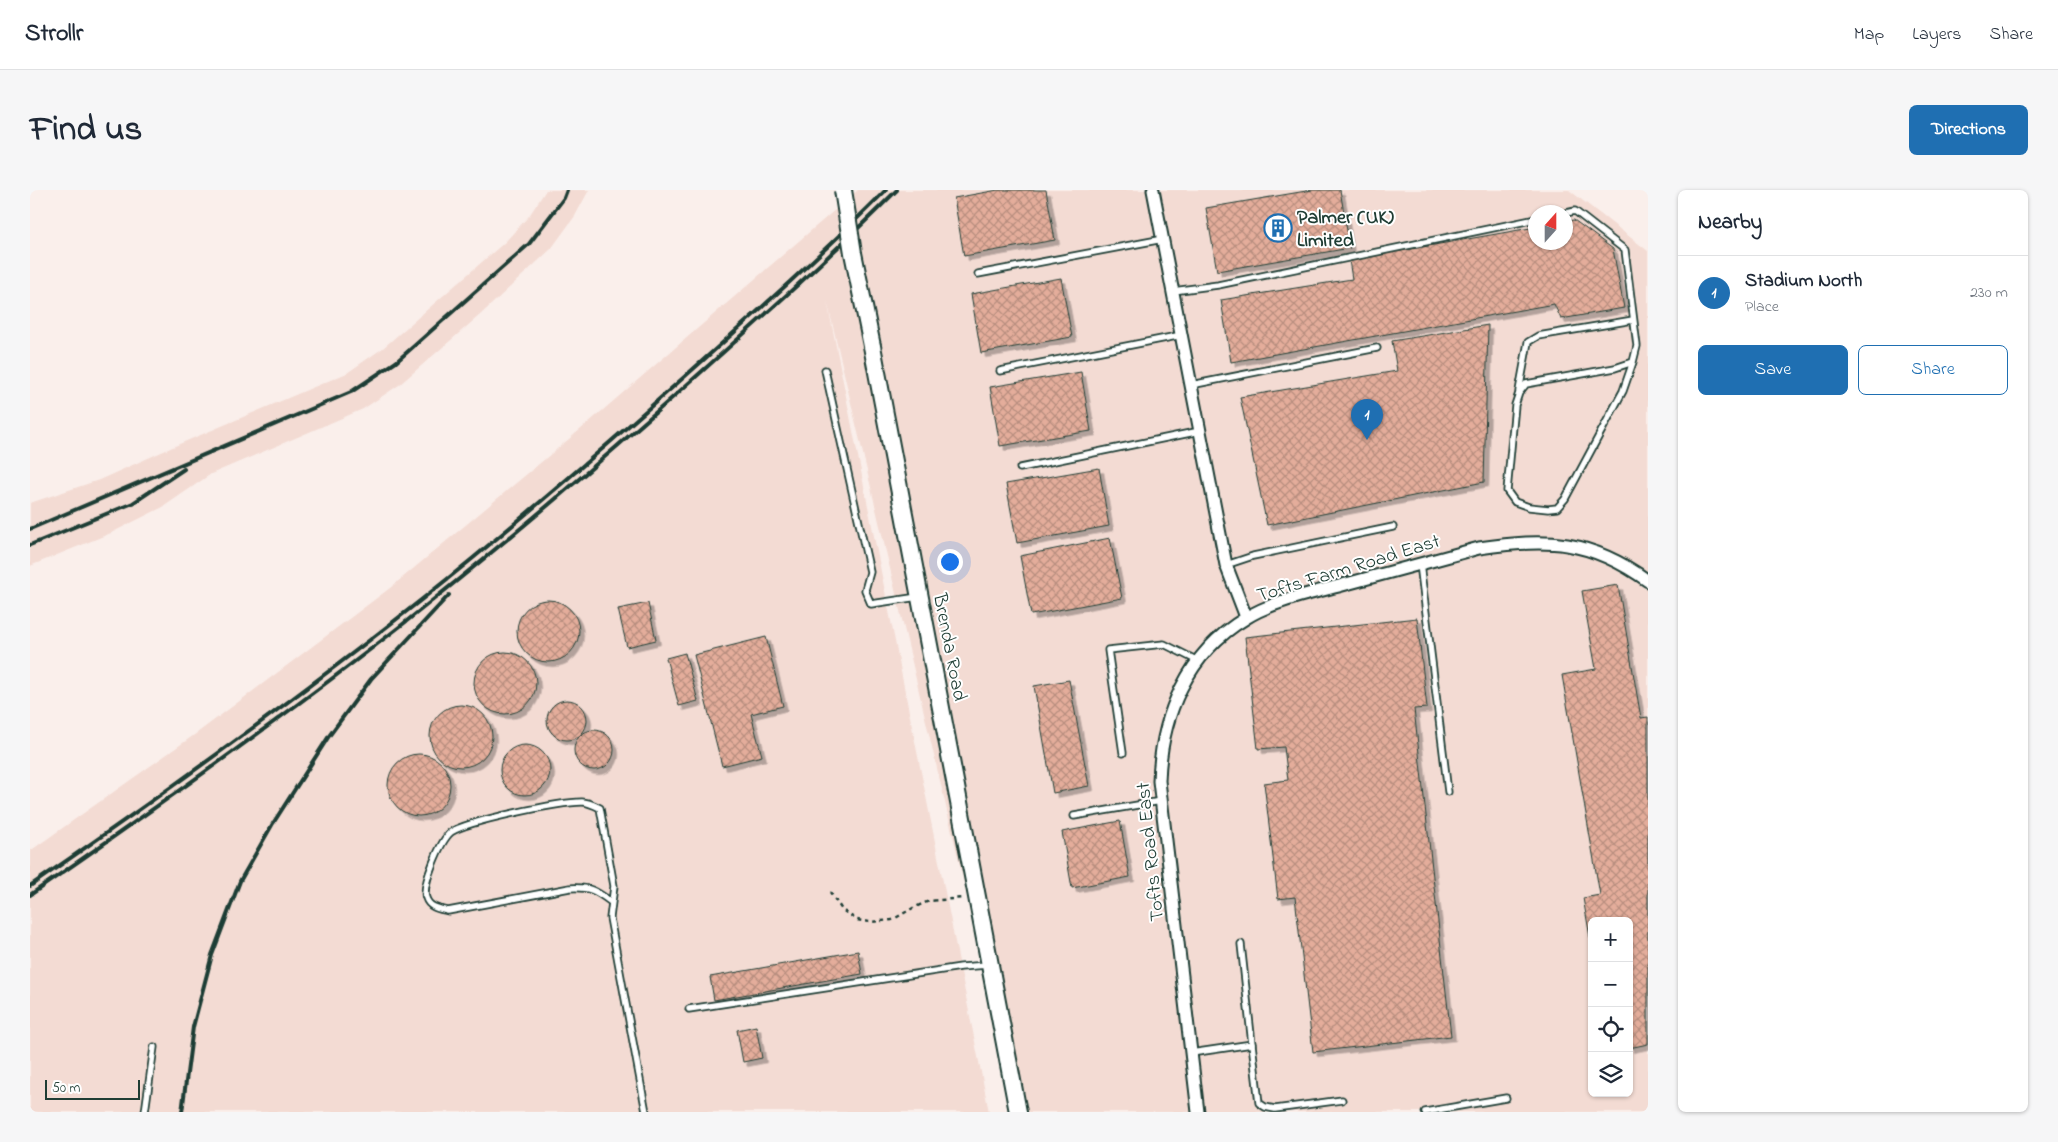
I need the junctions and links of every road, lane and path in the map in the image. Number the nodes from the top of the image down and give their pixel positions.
1 (843, 190) edge
2 (1153, 190) edge
3 (1573, 211) edge
4 (1528, 221) edge
5 (1163, 239) junction
6 (978, 274) dead end
7 (1173, 291) junction
8 (1634, 320) junction
9 (1182, 335) junction
10 (1376, 348) dead end
11 (1633, 362) junction
12 (825, 370) dead end
13 (1000, 371) dead end
14 (1191, 385) junction
15 (1518, 393) junction
16 (1200, 431) junction
17 (1020, 468) dead end
18 (1394, 526) dead end
19 (1420, 564) junction
20 (1226, 565) junction
21 (1648, 581) edge
22 (920, 597) junction
23 (1246, 617) junction
24 (1198, 661) junction
25 (1123, 753) dead end
26 (1448, 792) dead end
27 (1161, 801) junction
28 (1074, 816) dead end
29 (830, 892) dead end
30 (977, 896) junction
31 (612, 902) junction
32 (1241, 944) dead end
33 (990, 964) junction
34 (689, 1009) dead end
35 (1252, 1044) junction
36 (154, 1047) dead end
37 (1191, 1053) junction
38 (1506, 1098) dead end
39 (1342, 1100) dead end
40 (145, 1112) edge
41 (646, 1112) edge
42 (1018, 1112) edge
43 (1198, 1112) edge
44 (1425, 1112) edge

1 - 22 main road, Brenda Road, bridge
2 - 5 street, Tofts Farm Road East
3 - 8 lane
4 - 7 lane
5 - 6 lane
5 - 7 street, Tofts Farm Road East
7 - 9 street, Tofts Farm Road East
8 - 11 lane
8 - 15 lane
9 - 13 lane
9 - 14 street, Tofts Farm Road East
10 - 14 lane
11 - 15 lane
11 - 15 lane
12 - 22 lane
14 - 16 street, Tofts Farm Road East
16 - 17 lane
16 - 20 street, Tofts Farm Road East
18 - 20 lane
19 - 21 street, Tofts Farm Road East
19 - 23 street, Tofts Farm Road East
19 - 26 lane
20 - 23 street, Tofts Farm Road East
22 - 30 main road, Brenda Road
23 - 24 street, Tofts Road East
24 - 25 lane
24 - 27 street, Tofts Road East
27 - 28 lane
27 - 37 street, Tofts Road East
29 - 30 path
30 - 33 main road, Brenda Road
31 - 31 lane
31 - 41 lane
32 - 35 lane
33 - 34 lane
33 - 42 main road, Brenda Road
35 - 37 lane
35 - 39 lane
36 - 40 lane
37 - 43 street, Tofts Road East
38 - 44 lane

